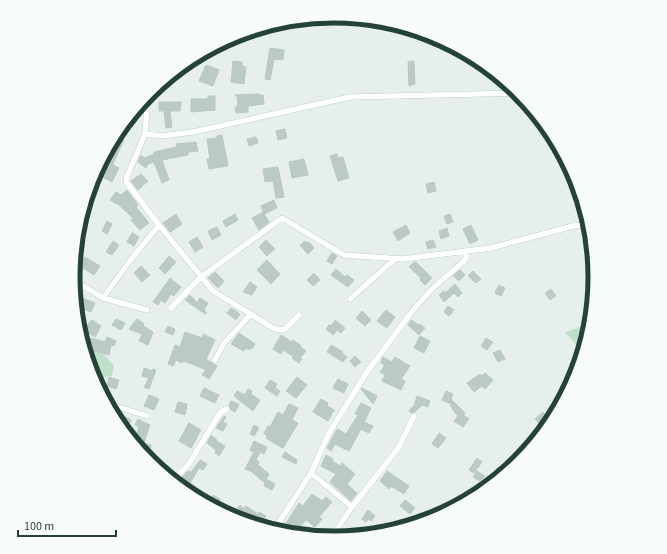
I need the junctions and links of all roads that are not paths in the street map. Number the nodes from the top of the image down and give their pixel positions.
1 (509, 93) edge
2 (147, 107) edge
3 (145, 134) junction
4 (160, 225) junction
5 (583, 225) edge
6 (466, 251) junction
7 (395, 259) junction
8 (201, 277) junction
9 (80, 284) edge
10 (103, 298) junction
11 (350, 299) dead end
12 (171, 308) dead end
13 (147, 310) dead end
14 (251, 314) junction
15 (299, 314) dead end
16 (215, 360) dead end
17 (115, 406) edge
18 (226, 409) dead end
19 (147, 416) dead end
20 (414, 416) dead end
21 (311, 473) junction
22 (177, 477) edge
23 (352, 508) junction
24 (278, 524) edge
25 (336, 531) edge

1 - 3 street
2 - 3 street
3 - 4 street
4 - 8 street
4 - 10 street
5 - 6 street
6 - 7 street
6 - 21 street
7 - 8 street
7 - 11 street
8 - 12 street
8 - 14 street
9 - 10 street
10 - 13 street
14 - 15 street
14 - 16 street
17 - 19 street
18 - 22 street
20 - 23 street
21 - 23 street
21 - 24 street
23 - 25 street

